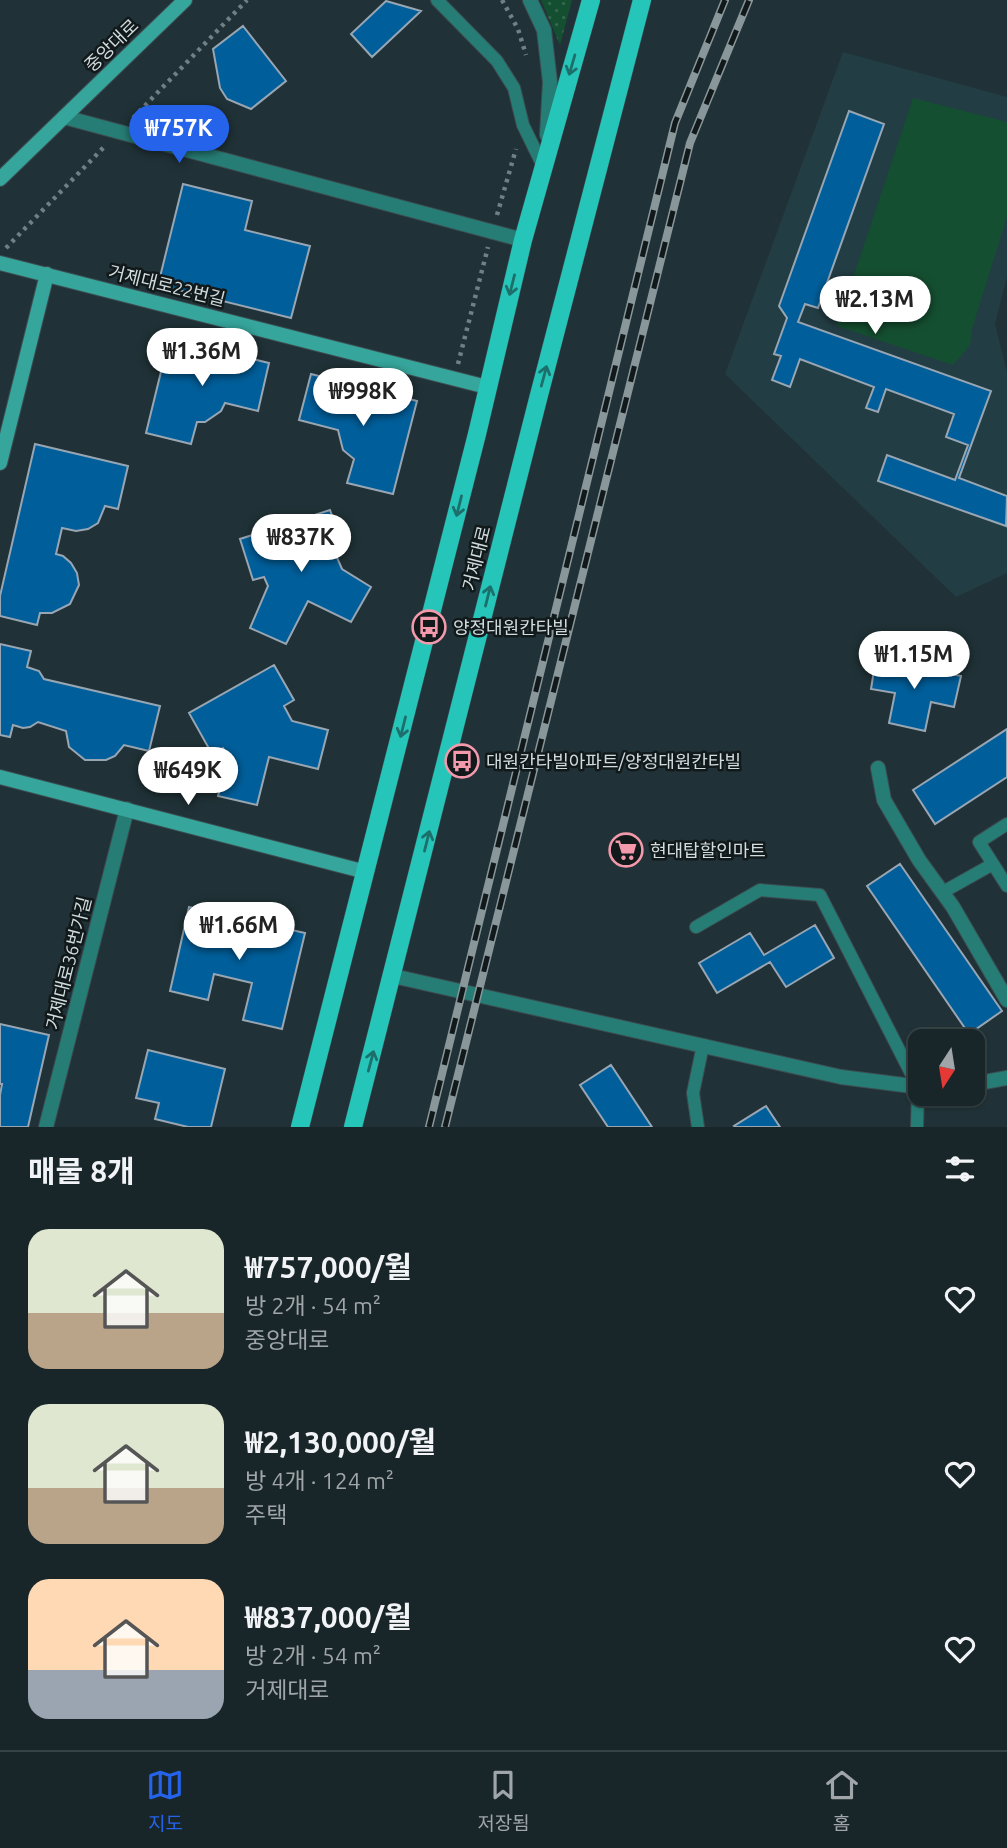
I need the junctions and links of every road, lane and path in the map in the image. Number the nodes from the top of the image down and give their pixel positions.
1 (185, 0) edge
2 (437, 0) edge
3 (502, 0) edge
4 (530, 0) edge
5 (591, 0) edge
6 (642, 0) edge
7 (529, 63) dead end
8 (64, 117) junction
9 (523, 125) junction
10 (545, 158) junction
11 (0, 179) edge
12 (492, 230) junction
13 (523, 240) junction
14 (0, 263) edge
15 (47, 274) junction
16 (454, 378) junction
17 (488, 387) junction
18 (0, 463) edge
19 (878, 768) dead end
20 (0, 776) edge
21 (127, 809) junction
22 (1007, 824) edge
23 (993, 864) junction
24 (366, 872) junction
25 (1007, 886) edge
26 (943, 892) junction
27 (696, 927) dead end
28 (393, 976) junction
29 (1007, 999) edge
30 (703, 1045) junction
31 (908, 1066) edge
32 (1007, 1078) edge
33 (985, 1082) edge
34 (908, 1086) edge
35 (918, 1106) edge
36 (46, 1127) edge
37 (300, 1127) edge
38 (353, 1127) edge
39 (698, 1127) edge
40 (917, 1127) edge

1 - 8 street, 중앙대로
2 - 9 lane
3 - 7 path
4 - 10 street
5 -> 10 main road, 거제대로
28 -> 6 main road, 거제대로
8 - 11 street, 중앙대로
8 - 12 street
9 - 10 lane
9 - 12 path
10 - 13 main road, 거제대로
12 - 13 street
12 - 16 path
13 -> 17 main road, 거제대로
14 - 15 street, 거제대로22번길
15 - 16 street, 거제대로22번길
15 - 18 street
16 - 17 street, 거제대로22번길
17 -> 24 main road, 거제대로
19 - 26 street
20 - 21 street
21 - 24 street
21 - 36 street, 거제대로36번가길
22 - 23 lane
23 - 25 lane
23 - 26 lane
24 - 37 main road, 거제대로
26 - 29 street
27 - 31 lane
28 - 30 street
38 -> 28 main road, 거제대로
30 - 34 street
30 - 39 lane
32 - 33 street
35 - 40 lane

